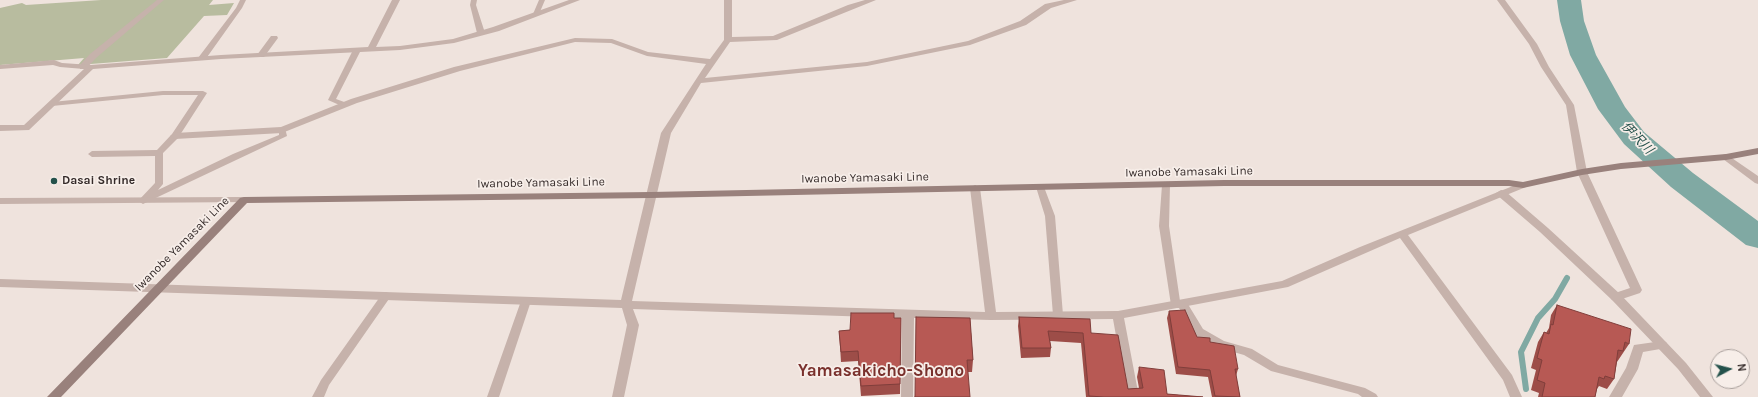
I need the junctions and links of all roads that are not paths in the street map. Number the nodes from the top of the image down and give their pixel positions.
1 (161, 0) edge
2 (243, 0) edge
3 (396, 0) edge
4 (474, 0) edge
5 (542, 0) edge
6 (576, 0) edge
7 (728, 0) edge
8 (872, 0) edge
9 (1073, 0) edge
10 (1501, 0) edge
11 (536, 14) junction
12 (481, 33) junction
13 (274, 38) dead end
14 (728, 40) junction
15 (371, 49) junction
16 (357, 50) junction
17 (261, 55) junction
18 (202, 58) junction
19 (711, 62) junction
20 (0, 67) edge
21 (87, 67) junction
22 (698, 82) junction
23 (52, 104) junction
24 (344, 105) junction
25 (0, 128) edge
26 (282, 130) junction
27 (175, 136) junction
28 (1757, 151) edge
29 (159, 153) junction
30 (92, 154) dead end
31 (1722, 157) junction
32 (1582, 172) junction
33 (1758, 181) edge
34 (1166, 185) junction
35 (1524, 185) junction
36 (1040, 187) junction
37 (975, 188) junction
38 (1501, 193) junction
39 (651, 195) junction
40 (244, 200) junction
41 (0, 201) edge
42 (143, 201) junction
43 (1402, 234) junction
44 (0, 282) edge
45 (157, 288) junction
46 (386, 296) junction
47 (1616, 297) junction
48 (526, 301) junction
49 (626, 304) junction
50 (1179, 305) junction
51 (908, 314) junction
52 (1058, 315) junction
53 (1118, 315) junction
54 (991, 316) junction
55 (1662, 345) junction
56 (53, 397) edge
57 (318, 397) edge
58 (493, 397) edge
59 (618, 397) edge
60 (907, 397) edge
61 (1133, 397) edge
62 (1372, 397) edge
63 (1516, 397) edge
64 (1616, 397) edge
65 (1707, 397) edge

1 - 21 lane
2 - 18 lane
3 - 15 street
4 - 12 lane
5 - 11 lane
6 - 11 street
7 - 14 street
8 - 14 street
9 - 22 street
10 - 32 street
11 - 12 street
12 - 15 street
13 - 17 lane
14 - 19 street
15 - 16 street
16 - 17 street
16 - 24 lane
17 - 18 street
18 - 21 street
19 - 22 street
19 - 24 street
20 - 21 street
21 - 23 street
22 - 39 street
23 - 25 street
23 - 27 lane
24 - 26 street
26 - 27 street
26 - 42 lane
27 - 29 lane
28 - 31 main road, Iwanobe Yamasaki Line
29 - 30 lane
29 - 42 lane
31 - 32 main road, Iwanobe Yamasaki Line
31 - 33 street
32 - 35 main road, Iwanobe Yamasaki Line
32 - 47 street
34 - 35 main road, Iwanobe Yamasaki Line
34 - 36 main road, Iwanobe Yamasaki Line
34 - 50 lane
35 - 38 street
36 - 37 main road, Iwanobe Yamasaki Line
36 - 52 lane
37 - 39 main road, Iwanobe Yamasaki Line
37 - 54 street
38 - 43 street
38 - 47 street
39 - 40 main road, Iwanobe Yamasaki Line
39 - 49 street
40 - 42 street
40 - 45 main road, Iwanobe Yamasaki Line
41 - 42 street
43 - 50 street
43 - 63 street
44 - 45 street
45 - 46 street
45 - 56 main road, Iwanobe Yamasaki Line
46 - 48 street
46 - 57 lane
47 - 55 street
48 - 49 street
48 - 58 lane
49 - 51 street
49 - 59 street
50 - 53 street
50 - 62 lane
51 - 54 street
51 - 60 street
52 - 53 street
52 - 54 street
53 - 61 street
55 - 64 street
55 - 65 street

